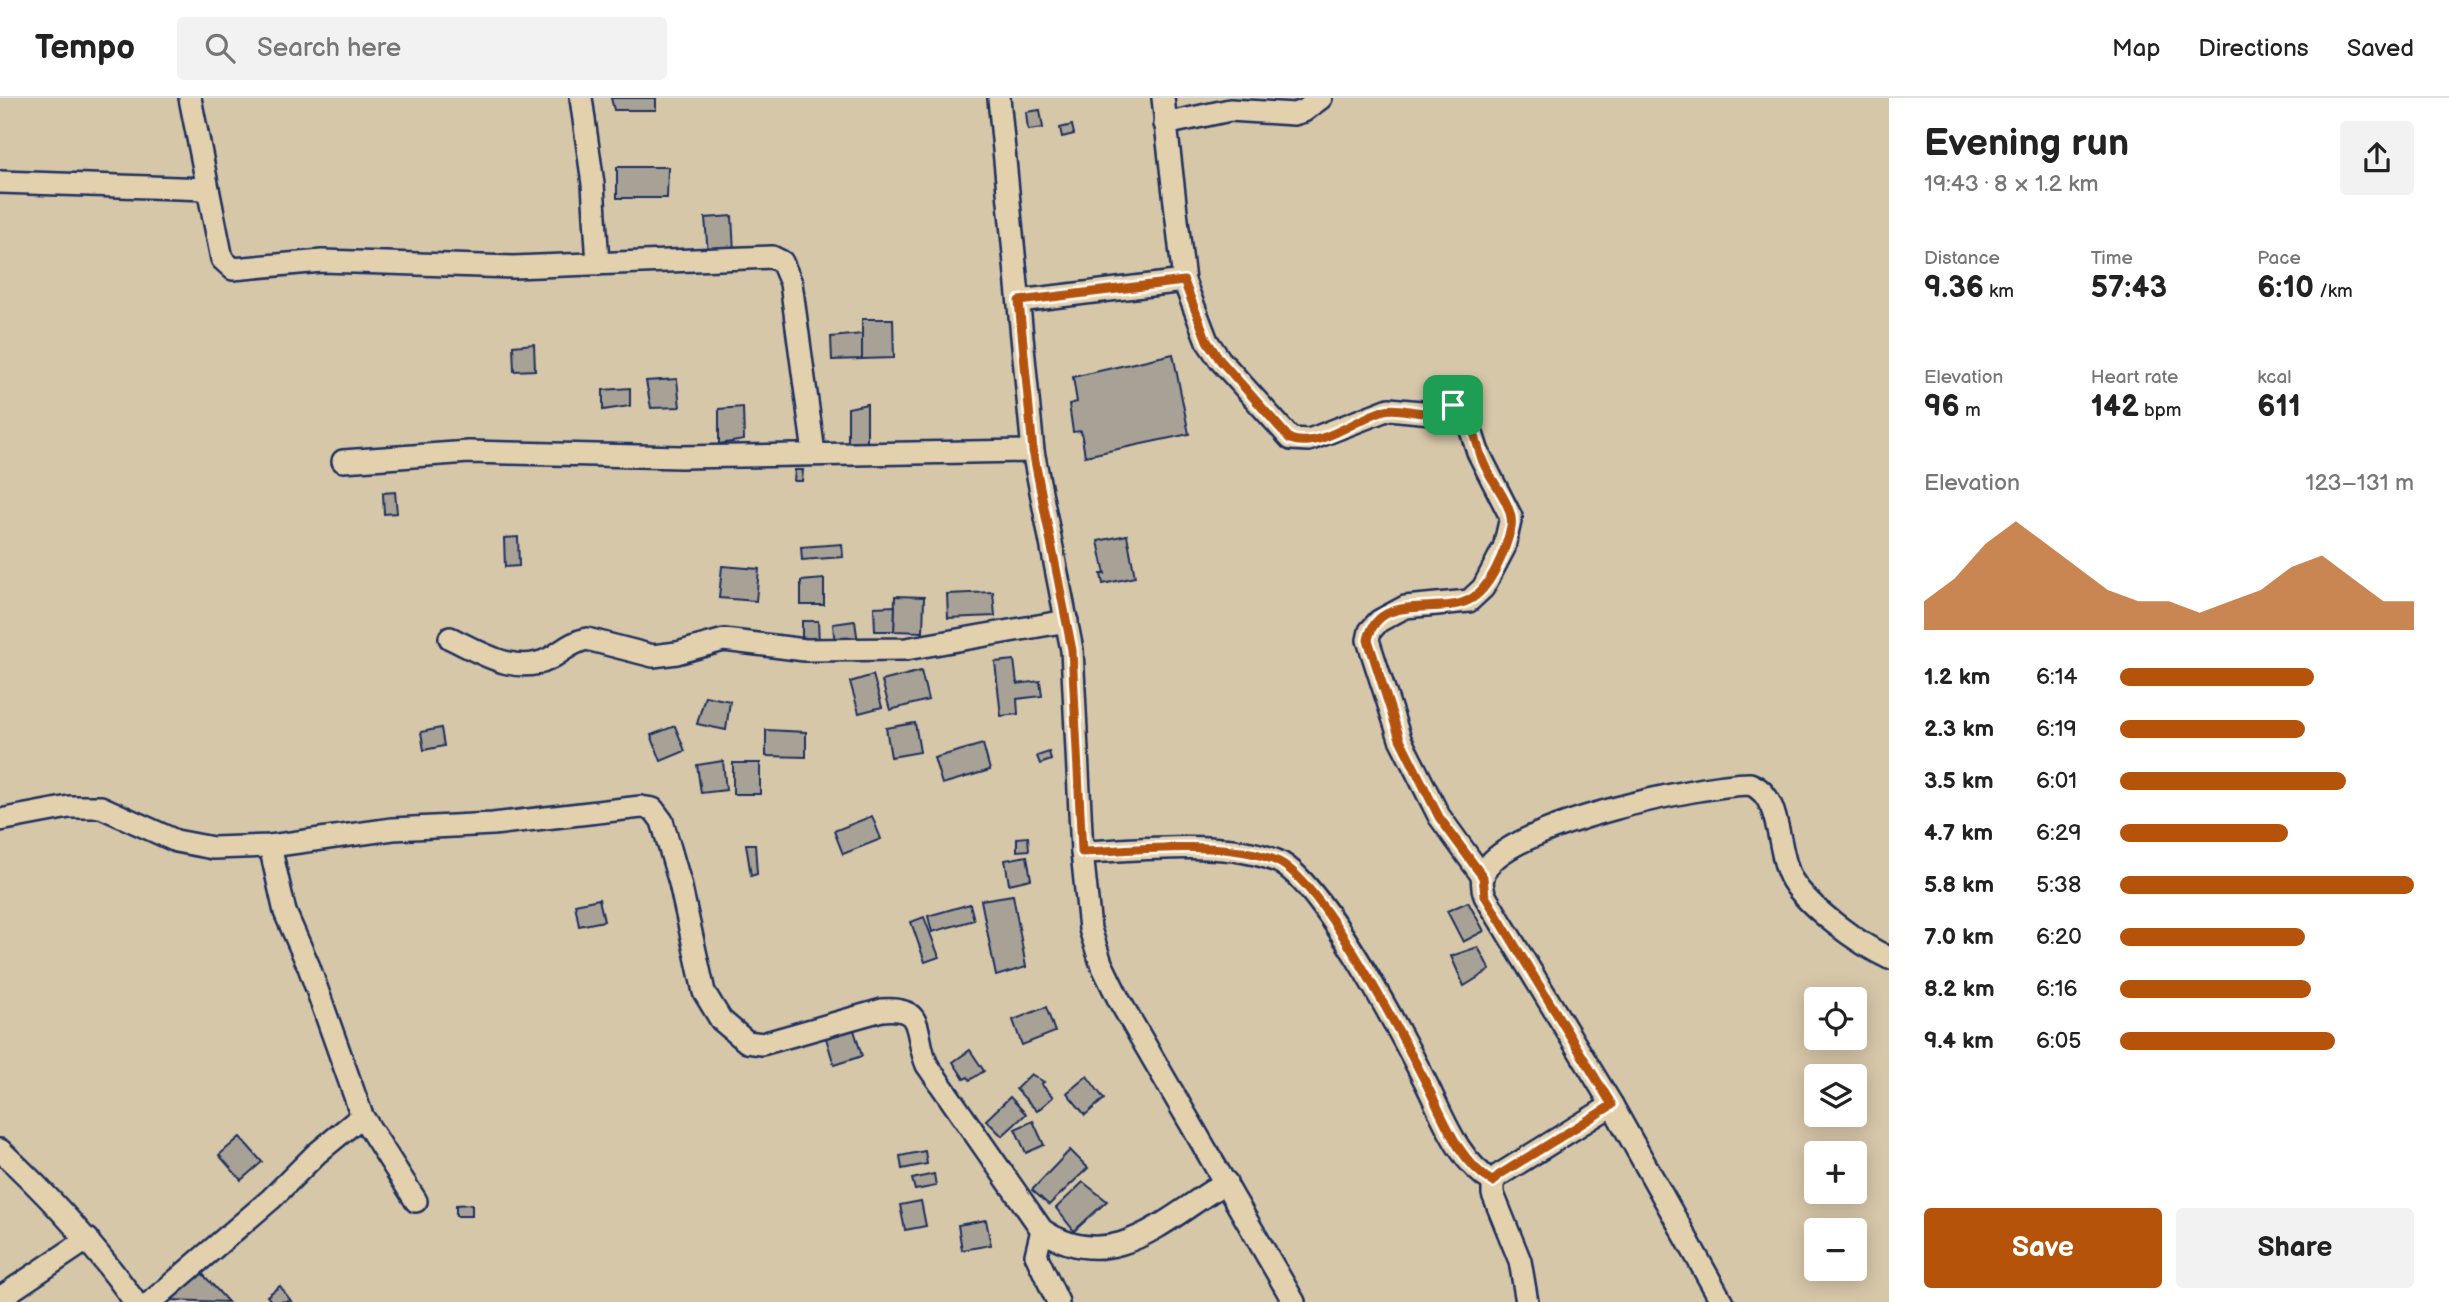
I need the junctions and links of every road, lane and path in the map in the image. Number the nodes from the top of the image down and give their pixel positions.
1 (190, 98) edge
2 (581, 98) edge
3 (999, 98) edge
4 (1164, 98) edge
5 (1321, 98) edge
6 (1165, 124) junction
7 (0, 183) edge
8 (208, 189) junction
9 (598, 264) junction
10 (1184, 281) junction
11 (1019, 301) junction
12 (1033, 451) junction
13 (814, 453) junction
14 (343, 461) dead end
15 (1067, 621) junction
16 (450, 638) dead end
17 (0, 820) edge
18 (270, 846) junction
19 (1082, 852) junction
20 (1483, 877) junction
21 (1889, 958) edge
22 (1612, 1105) junction
23 (362, 1116) junction
24 (0, 1150) edge
25 (1226, 1182) junction
26 (1493, 1182) junction
27 (416, 1200) dead end
28 (1042, 1230) junction
29 (88, 1240) junction
30 (0, 1298) edge
31 (135, 1302) edge
32 (151, 1302) edge
33 (1058, 1302) edge
34 (1294, 1302) edge
35 (1527, 1302) edge
36 (1722, 1302) edge

1 - 8 street
2 - 9 street
3 - 11 street
4 - 6 street
5 - 6 street
6 - 10 street
7 - 8 street
8 - 9 street
9 - 13 street
10 - 11 street
10 - 20 street
11 - 12 street
12 - 13 street
12 - 15 street
13 - 14 street
15 - 16 street
15 - 19 street
17 - 18 street
18 - 23 street
18 - 28 street
19 - 25 street
19 - 26 street
20 - 21 street
20 - 22 street
22 - 26 street
22 - 36 street
23 - 27 street
23 - 32 street
24 - 29 street
25 - 28 street
25 - 34 street
26 - 35 street
28 - 33 street
29 - 30 street
29 - 31 street

